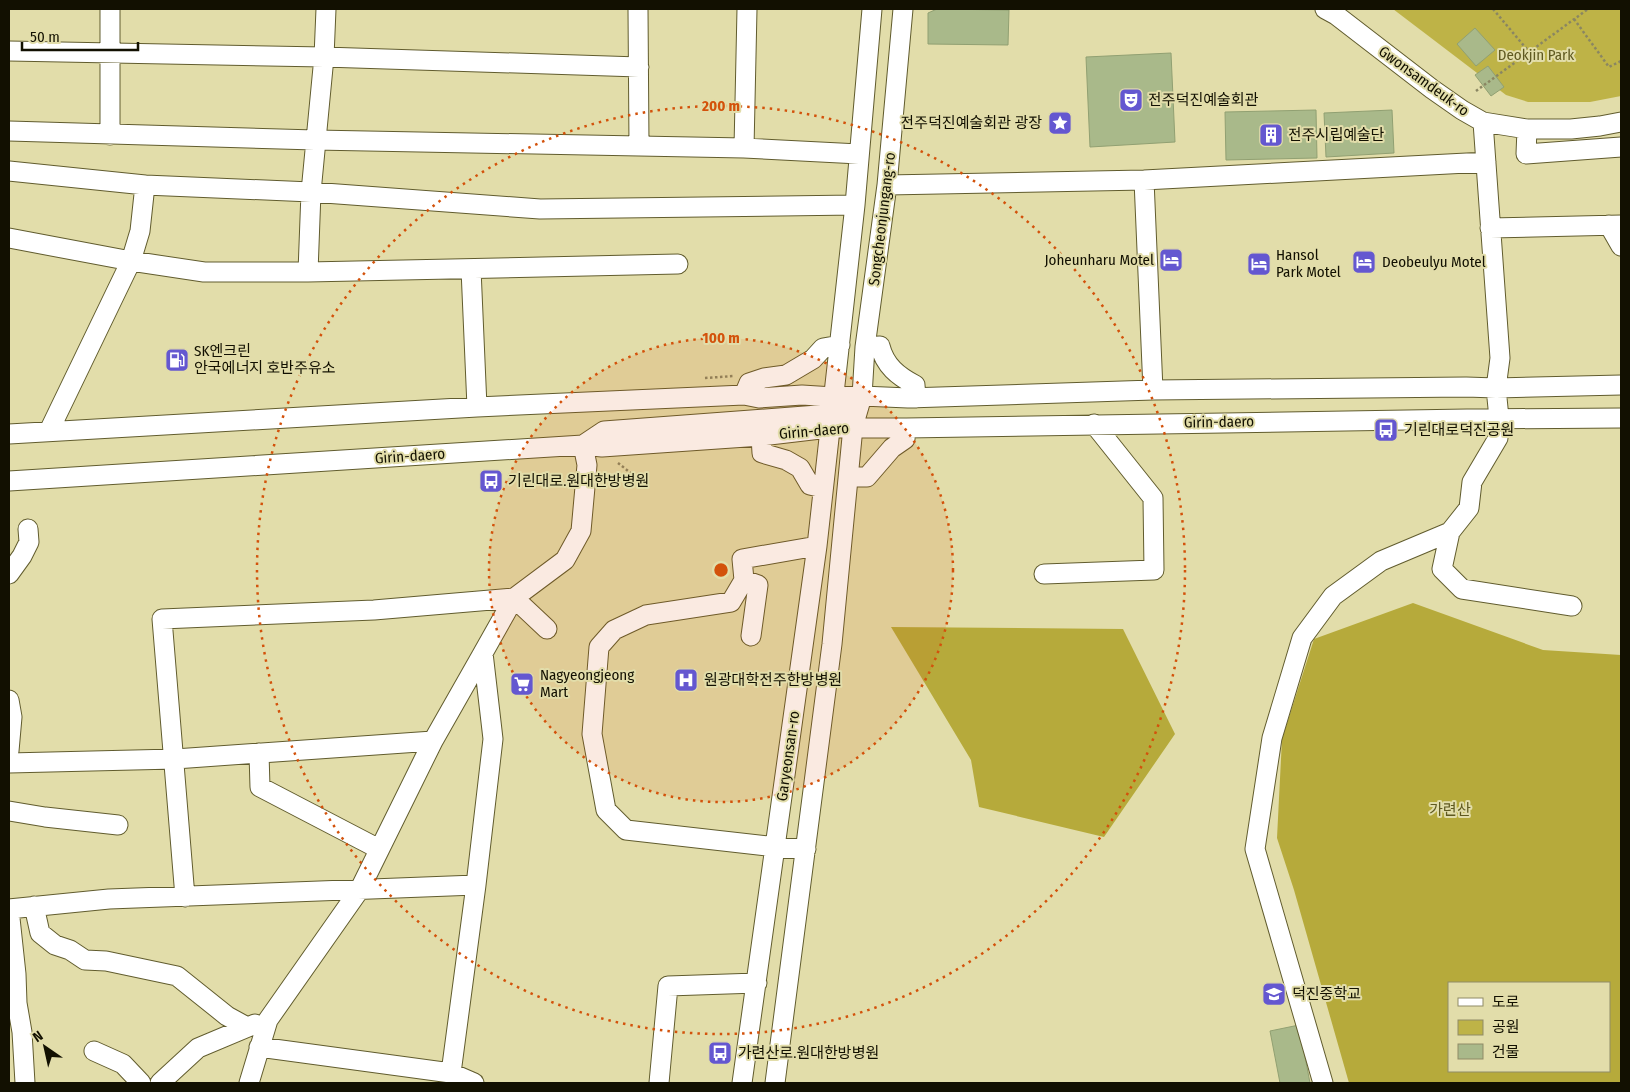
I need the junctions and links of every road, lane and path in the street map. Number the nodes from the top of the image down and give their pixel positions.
1 (110, 9) edge
2 (326, 9) edge
3 (638, 9) edge
4 (746, 9) edge
5 (872, 9) edge
6 (902, 9) edge
7 (1325, 9) edge
8 (1493, 9) edge
9 (1588, 9) edge
10 (1574, 19) junction
11 (9, 51) edge
12 (1530, 53) junction
13 (110, 54) junction
14 (324, 57) junction
15 (1621, 61) edge
16 (639, 67) junction
17 (1476, 91) dead end
18 (1482, 122) junction
19 (1621, 122) edge
20 (1527, 129) junction
21 (9, 131) edge
22 (110, 135) junction
23 (315, 140) junction
24 (639, 146) junction
25 (1621, 147) edge
26 (744, 148) junction
27 (859, 154) junction
28 (1486, 162) junction
29 (9, 171) edge
30 (1144, 180) junction
31 (145, 185) junction
32 (887, 185) junction
33 (311, 192) junction
34 (855, 204) junction
35 (1615, 225) edge
36 (1490, 228) junction
37 (853, 229) junction
38 (9, 238) edge
39 (1621, 246) edge
40 (131, 261) junction
41 (678, 264) dead end
42 (471, 269) junction
43 (308, 272) junction
44 (840, 345) junction
45 (865, 347) junction
46 (1621, 385) edge
47 (1496, 388) junction
48 (1153, 390) junction
49 (744, 395) junction
50 (916, 398) junction
51 (841, 406) junction
52 (477, 407) junction
53 (1499, 418) junction
54 (1621, 418) edge
55 (1094, 424) junction
56 (853, 427) junction
57 (906, 428) junction
58 (49, 431) junction
59 (9, 434) edge
60 (761, 436) junction
61 (583, 445) junction
62 (586, 465) junction
63 (632, 474) dead end
64 (849, 477) junction
65 (9, 482) edge
66 (823, 488) junction
67 (28, 529) dead end
68 (1450, 532) junction
69 (817, 546) junction
70 (9, 574) edge
71 (1044, 574) dead end
72 (744, 580) junction
73 (514, 598) junction
74 (1572, 606) dead end
75 (547, 629) dead end
76 (751, 636) dead end
77 (483, 653) junction
78 (9, 700) edge
79 (433, 741) junction
80 (9, 751) edge
81 (259, 753) junction
82 (174, 759) junction
83 (9, 764) edge
84 (9, 811) edge
85 (118, 824) dead end
86 (776, 847) junction
87 (379, 849) junction
88 (806, 849) junction
89 (476, 885) junction
90 (360, 888) junction
91 (185, 897) junction
92 (34, 906) junction
93 (9, 909) edge
94 (757, 983) junction
95 (268, 1020) junction
96 (247, 1027) junction
97 (259, 1047) junction
98 (94, 1051) dead end
99 (451, 1073) junction
100 (25, 1083) edge
101 (141, 1083) edge
102 (160, 1083) edge
103 (249, 1083) edge
104 (474, 1083) edge
105 (659, 1083) edge
106 (742, 1083) edge
107 (774, 1083) edge
108 (1323, 1083) edge

1 - 13 street
2 - 14 street
3 - 16 street
4 - 26 street
5 - 27 street, Songcheonjungang-ro
6 - 32 street, Songcheonjungang-ro
7 - 18 street, Gwonsamdeuk-ro
8 - 12 path
9 - 10 path
10 - 12 path
10 - 15 path
11 - 13 street
12 - 17 path
13 - 14 street
13 - 22 street
14 - 16 street
14 - 23 street
16 - 24 street
18 - 20 street, Gwonsamdeuk-ro
18 - 28 street
19 - 20 street, Gwonsamdeuk-ro
20 - 25 street
21 - 22 street
22 - 23 street
23 - 24 street
23 - 33 street
24 - 26 street
26 - 27 street
27 - 34 street, Songcheonjungang-ro
28 - 30 street
28 - 36 street
29 - 31 street
30 - 32 street
30 - 48 street
31 - 33 street
31 - 40 street
32 - 45 street, Songcheonjungang-ro
33 - 34 street
33 - 43 street
34 - 37 street, Songcheonjungang-ro
35 - 36 street
35 - 39 street
36 - 47 street
37 - 44 street, Songcheonjungang-ro
37 - 51 street
38 - 40 street
40 - 43 street
40 - 58 street
41 - 42 street
42 - 43 street
42 - 52 street
44 - 49 street
44 - 51 street, Songcheonjungang-ro
45 - 50 street
45 - 51 street, Songcheonjungang-ro
46 - 47 street, Girin-daero
47 - 48 street, Girin-daero
47 - 53 street
48 - 50 street, Girin-daero
49 - 51 street, Girin-daero
49 - 52 street, Girin-daero
50 - 51 street, Girin-daero
51 - 56 street, Songcheonjungang-ro
51 - 56 street, Girin-daero
51 - 60 street, Girin-daero
51 - 61 street
51 - 66 street, Garyeonsan-ro
52 - 58 street, Girin-daero
53 - 54 street, Girin-daero
53 - 55 street, Girin-daero
53 - 68 street
55 - 57 street, Girin-daero
55 - 71 street
56 - 57 street, Girin-daero
56 - 64 street, Garyeonsan-ro
57 - 64 street
58 - 59 street, Girin-daero
60 - 61 street, Girin-daero
60 - 66 street
61 - 62 street
61 - 65 street, Girin-daero
62 - 63 path
62 - 73 street
64 - 88 street, Garyeonsan-ro
66 - 69 street, Garyeonsan-ro
67 - 70 street
68 - 74 street
68 - 108 street
69 - 72 street
69 - 86 street, Garyeonsan-ro
72 - 76 street
72 - 86 street
73 - 75 street
73 - 77 street
73 - 82 street
77 - 79 street
77 - 89 street
78 - 80 street
79 - 81 street
79 - 87 street
81 - 82 street
81 - 87 street
82 - 83 street
82 - 91 street
84 - 85 street
86 - 88 street
86 - 94 street, Garyeonsan-ro
87 - 90 street
88 - 107 street, Garyeonsan-ro
89 - 90 street
89 - 99 street
90 - 91 street
90 - 95 street
91 - 92 street
92 - 93 street
92 - 96 street
93 - 100 street
94 - 105 street
94 - 106 street, Garyeonsan-ro
95 - 96 street
95 - 97 street
96 - 102 street
97 - 99 street
97 - 103 street
98 - 101 street
99 - 104 street

